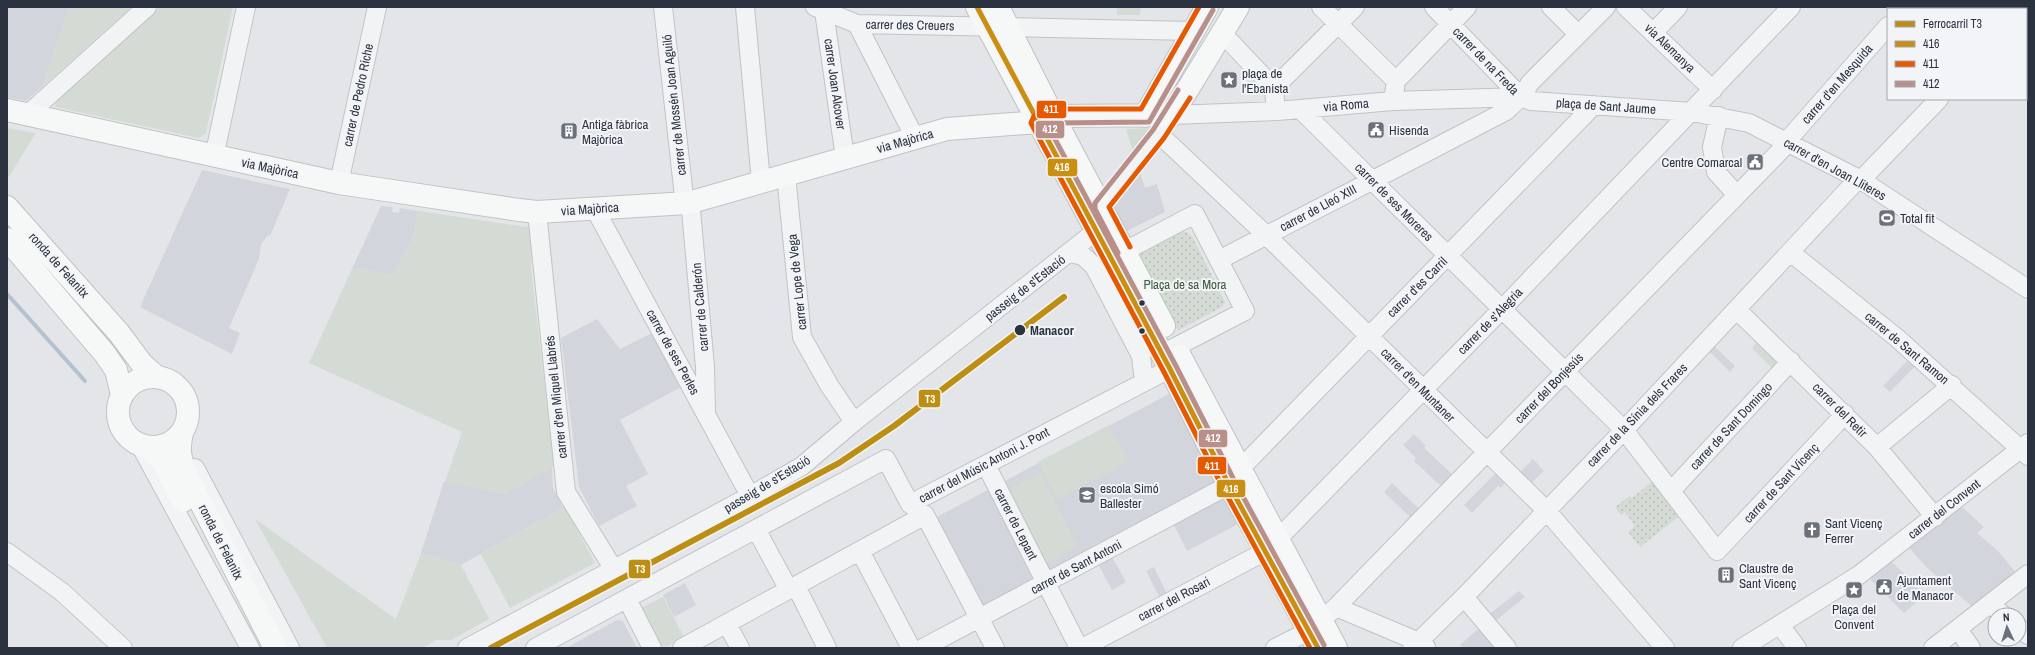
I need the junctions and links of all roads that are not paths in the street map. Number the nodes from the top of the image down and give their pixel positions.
1 (147, 7) edge
2 (246, 7) edge
3 (376, 7) edge
4 (663, 7) edge
5 (745, 7) edge
6 (998, 7) edge
7 (1207, 7) edge
8 (1238, 7) edge
9 (1321, 7) edge
10 (1355, 7) edge
11 (1434, 7) edge
12 (1467, 7) edge
13 (1551, 7) edge
14 (1606, 7) edge
15 (1626, 7) edge
16 (1678, 7) edge
17 (1791, 7) edge
18 (820, 9) edge
19 (982, 16) edge
20 (857, 24) junction
21 (1338, 24) junction
22 (1451, 24) junction
23 (1008, 26) junction
24 (1887, 27) edge
25 (1192, 31) junction
26 (1221, 32) junction
27 (1653, 33) junction
28 (1578, 34) junction
29 (1396, 81) junction
30 (1274, 88) junction
31 (1713, 90) junction
32 (1521, 97) junction
33 (1938, 100) edge
34 (1393, 101) junction
35 (1594, 105) junction
36 (1300, 109) junction
37 (1276, 111) junction
38 (1692, 112) junction
39 (17, 113) edge
40 (1172, 115) junction
41 (1145, 116) junction
42 (1719, 116) junction
43 (1045, 119) junction
44 (1159, 134) junction
45 (915, 138) junction
46 (1786, 142) junction
47 (214, 157) junction
48 (845, 158) junction
49 (786, 175) junction
50 (1371, 179) junction
51 (1859, 180) junction
52 (762, 182) junction
53 (339, 183) junction
54 (1737, 196) junction
55 (688, 203) junction
56 (7, 207) edge
57 (594, 209) junction
58 (537, 212) junction
59 (1095, 218) junction
60 (1266, 236) junction
61 (7, 239) edge
62 (1124, 251) junction
63 (1790, 252) junction
64 (1070, 253) junction
65 (1448, 256) junction
66 (1218, 260) junction
67 (2028, 289) edge
68 (1502, 309) junction
69 (1737, 310) junction
70 (1369, 336) junction
71 (1172, 358) junction
72 (1791, 361) junction
73 (1566, 371) junction
74 (157, 377) junction
75 (1144, 382) junction
76 (1952, 385) junction
77 (1423, 390) junction
78 (122, 395) junction
79 (706, 412) junction
80 (1845, 414) junction
81 (854, 422) junction
82 (184, 430) junction
83 (1624, 430) junction
84 (144, 446) junction
85 (1877, 447) junction
86 (2026, 449) edge
87 (1486, 452) junction
88 (986, 464) junction
89 (1235, 477) junction
90 (1671, 491) junction
91 (750, 496) junction
92 (910, 504) junction
93 (1546, 510) junction
94 (924, 516) junction
95 (1935, 517) junction
96 (756, 529) junction
97 (1272, 544) junction
98 (860, 551) junction
99 (1717, 551) joint
100 (7, 552) edge
101 (613, 568) junction
102 (2028, 574) edge
103 (1046, 583) junction
104 (792, 588) junction
105 (1464, 597) junction
106 (627, 599) junction
107 (1998, 607) edge
108 (1987, 614) edge
109 (979, 618) junction
110 (727, 624) junction
111 (1780, 625) junction
112 (1321, 627) edge
113 (1958, 629) junction
114 (1419, 646) edge
115 (123, 648) edge
116 (250, 648) edge
117 (260, 648) edge
118 (275, 648) edge
119 (290, 648) edge
120 (467, 648) edge
121 (535, 648) edge
122 (652, 648) edge
123 (682, 648) edge
124 (740, 648) edge
125 (827, 648) edge
126 (911, 648) edge
127 (923, 648) edge
128 (995, 648) edge
129 (1081, 648) edge
130 (1275, 648) edge
131 (1336, 648) edge
132 (1507, 648) edge
133 (1665, 648) edge
134 (1742, 648) edge
135 (1797, 648) edge
136 (1933, 648) edge
137 (1971, 648) edge

1 - 39 street
2 - 47 street
3 - 53 street, carrer de Pedro Riche
4 - 55 street, carrer de Mossén Joan Aguiló
5 - 52 street
6 - 23 main road
7 - 25 main road
8 - 26 main road
9 - 21 street
10 - 21 street
11 - 22 street, carrer de na Freda
12 - 22 street
13 - 28 street
14 - 28 street, carrer de Lleó XIII
15 - 27 street, via Alemanya
16 - 27 street
17 - 31 street, carrer de s'Alegria
18 - 20 street, carrer des Creuers
18 - 48 street, carrer Joan Alcover
19 - 20 street, carrer des Creuers
19 - 23 street, carrer des Creuers
19 - 43 main road
20 - 45 street
21 - 29 street
21 - 30 street
22 - 29 street
22 - 32 street, carrer de na Freda
23 - 25 street, carrer des Creuers
23 - 43 main road
24 - 46 street, carrer d'en Mesquida
25 - 41 main road
26 - 30 street
26 - 40 main road
27 - 31 street, via Alemanya
28 - 32 street, carrer de Lleó XIII
29 - 34 street
30 - 37 street
31 - 38 street, carrer de s'Alegria
32 - 34 street, via Roma
32 - 35 street, plaça de Sant Jaume
32 - 50 street, carrer de Lleó XIII
33 - 51 street, carrer de la Sínia dels Frares
34 - 36 street, via Roma
35 - 38 street, plaça de Sant Jaume
35 - 65 street, carrer d'es Carril
36 - 37 street, via Roma
36 - 50 street, carrer de ses Moreres
37 - 40 street, via Roma
38 - 42 street, carrer d'en Joan Lliteres
38 - 68 street, carrer de s'Alegria
39 - 47 main road, via Majòrica
40 - 41 main road, via Majòrica
40 - 44 street, passeig de s'Estació
41 - 43 main road, via Majòrica
42 - 46 street, carrer d'en Joan Lliteres
42 - 54 street
43 - 45 main road, via Majòrica
43 - 59 main road
44 - 59 street, passeig de s'Estació
44 - 60 street, carrer d'en Muntaner
45 - 48 main road, via Majòrica
46 - 51 street, carrer d'en Joan Lliteres
46 - 54 street, carrer del Bonjesús
47 - 53 main road, via Majòrica
48 - 49 main road, via Majòrica
49 - 52 main road, via Majòrica
49 - 81 street, carrer Lope de Vega
50 - 60 street, carrer de Lleó XIII
50 - 65 street, carrer de ses Moreres
51 - 63 street, carrer de la Sínia dels Frares
51 - 67 street, carrer d'en Joan Lliteres
52 - 55 main road, via Majòrica
53 - 58 main road, via Majòrica
54 - 73 street, carrer del Bonjesús
55 - 57 main road, via Majòrica
55 - 79 street, carrer de Calderón
56 - 74 main road, ronda de Felanitx
57 - 58 main road, via Majòrica
57 - 79 street, carrer de ses Perles
58 - 101 street, carrer d'en Miquel Llabrés
59 - 62 main road
59 - 64 street, passeig de s'Estació
59 - 71 main road
60 - 66 street, carrer de Lleó XIII
60 - 70 street, carrer d'en Muntaner
61 - 78 main road, ronda de Felanitx
62 - 66 street
62 - 71 main road
63 - 69 street, carrer de la Sínia dels Frares
63 - 76 street, carrer de Sant Ramon
64 - 75 street
64 - 81 street, passeig de s'Estació
65 - 68 street, carrer de ses Moreres
65 - 70 street, carrer d'es Carril
66 - 71 street
68 - 73 street, carrer de ses Moreres
68 - 77 street, carrer de s'Alegria
69 - 72 street, carrer del Retir
69 - 83 street, carrer de la Sínia dels Frares
70 - 77 street, carrer d'en Muntaner
70 - 89 street, carrer d'es Carril
71 - 75 street, carrer del Músic Antoni J. Pont
71 - 89 main road
72 - 80 street, carrer del Retir
72 - 90 street, carrer de Sant Domingo
73 - 83 street, carrer de ses Moreres
73 - 87 street, carrer del Bonjesús
74 - 78 main road
74 - 82 main road, ronda de Felanitx
75 - 88 street, carrer del Músic Antoni J. Pont
76 - 85 street
76 - 86 street, carrer de Sant Ramon
77 - 87 street, carrer d'en Muntaner
77 - 97 street, carrer de s'Alegria
78 - 84 main road, ronda de Felanitx
79 - 91 street, carrer de ses Perles
80 - 85 street, carrer del Retir
80 - 99 street, carrer de Sant Vicenç
81 - 91 street, passeig de s'Estació
82 - 84 main road
82 - 118 main road, ronda de Felanitx
82 - 119 street
83 - 90 street, carrer de ses Moreres
83 - 93 street, carrer de la Sínia dels Frares
84 - 116 street
84 - 117 main road, ronda de Felanitx
85 - 95 street, carrer del Retir
86 - 95 street, carrer del Convent
87 - 93 street, carrer d'en Muntaner
87 - 112 street, carrer del Bonjesús
88 - 92 street, carrer del Músic Antoni J. Pont
88 - 103 street, carrer de Lepant
89 - 97 main road
89 - 103 street, carrer de Sant Antoni
90 - 99 street, carrer de ses Moreres
91 - 101 street, passeig de s'Estació
92 - 94 street, carrer del Músic Antoni J. Pont
92 - 96 street
93 - 105 street, carrer de la Sínia dels Frares
93 - 133 street, carrer d'en Muntaner
94 - 98 street, carrer del Músic Antoni J. Pont
94 - 109 street
95 - 111 street, carrer del Convent
96 - 104 street
96 - 106 street
97 - 112 main road
97 - 129 street, carrer del Rosari
98 - 104 street, carrer del Músic Antoni J. Pont
98 - 126 street
100 - 115 street
101 - 120 street, passeig de s'Estació
102 - 107 street
103 - 109 street, carrer de Sant Antoni
103 - 129 street, carrer de Lepant
104 - 110 street, carrer del Músic Antoni J. Pont
104 - 125 street
105 - 114 street, carrer de la Sínia dels Frares
105 - 132 street
106 - 121 street
106 - 122 street
108 - 113 street
109 - 127 street, carrer de Sant Antoni
109 - 128 street
110 - 123 street, carrer del Músic Antoni J. Pont
110 - 124 street
111 - 134 street
111 - 135 street
112 - 114 street
112 - 130 street, carrer del Bonjesús
112 - 131 main road
113 - 136 street
113 - 137 street

